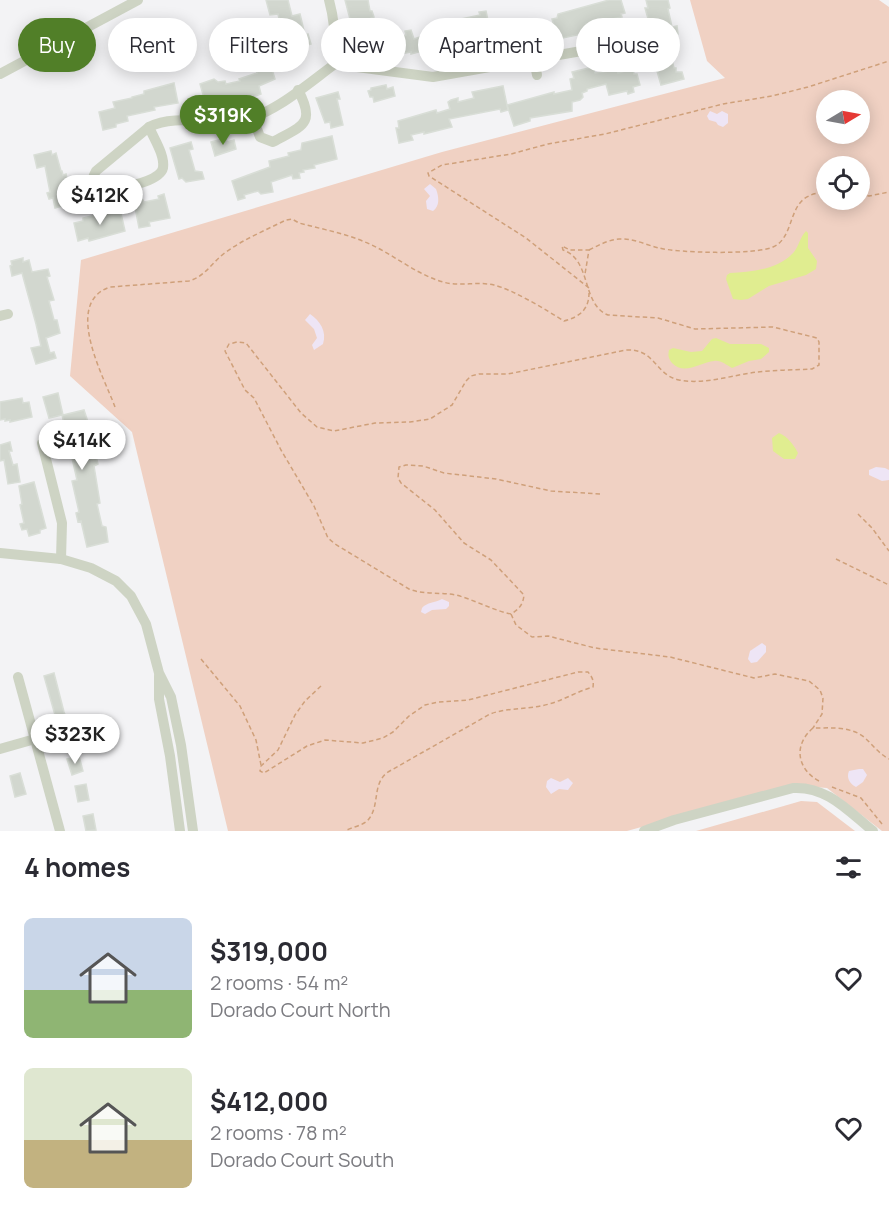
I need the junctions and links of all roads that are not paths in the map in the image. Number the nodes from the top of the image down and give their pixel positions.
1 (138, 0) edge
2 (329, 0) edge
3 (332, 18) edge
4 (324, 72) edge
5 (391, 72) edge
6 (462, 72) edge
7 (536, 72) edge
8 (0, 74) edge
9 (537, 75) dead end
10 (433, 77) junction
11 (429, 89) dead end
12 (298, 90) junction
13 (253, 118) junction
14 (149, 127) junction
15 (42, 443) dead end
16 (0, 553) edge
17 (61, 559) junction
18 (159, 673) junction
19 (18, 677) dead end
20 (174, 710) junction
21 (161, 712) junction
22 (35, 739) junction
23 (0, 749) edge
24 (60, 831) edge
25 (180, 831) edge
26 (193, 831) edge
27 (644, 831) edge
28 (873, 831) edge

1 - 8 street
2 - 3 street
4 - 12 street
5 - 10 street
6 - 10 street
7 - 9 street
10 - 11 street
12 - 13 street
12 - 13 street
13 - 14 street
14 - 14 street
15 - 17 street
16 - 17 street
17 - 18 street
18 - 20 street
18 - 21 street
19 - 22 street
20 - 21 street
20 - 26 street
21 - 25 street
22 - 23 street
22 - 24 street
27 - 28 street

